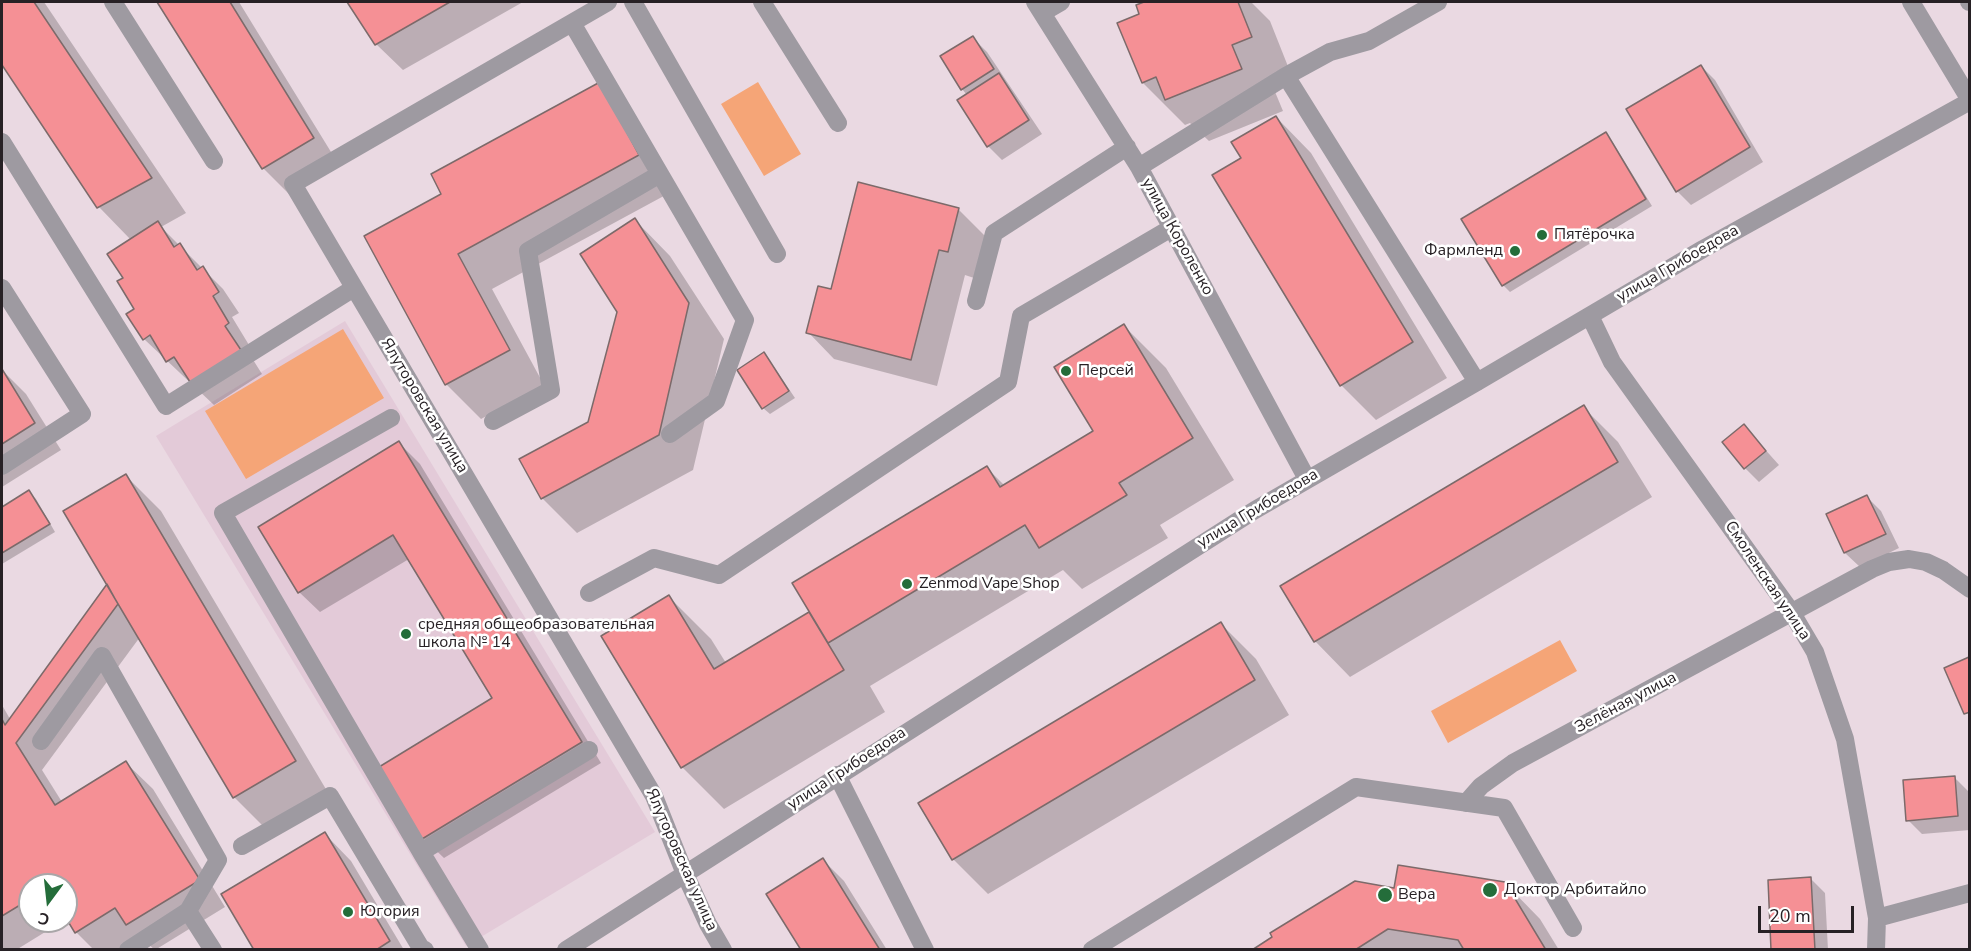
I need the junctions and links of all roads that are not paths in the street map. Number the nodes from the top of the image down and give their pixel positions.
1 (113, 2) edge
2 (608, 2) edge
3 (633, 2) edge
4 (762, 2) edge
5 (1061, 2) edge
6 (1438, 2) edge
7 (1911, 2) edge
8 (1039, 7) edge
9 (572, 23) junction
10 (1286, 76) junction
11 (1970, 100) edge
12 (838, 123) dead end
13 (2, 142) edge
14 (1126, 147) junction
15 (214, 161) dead end
16 (1139, 167) junction
17 (660, 174) junction
18 (1173, 227) junction
19 (777, 254) dead end
20 (2, 288) edge
21 (354, 288) junction
22 (976, 301) dead end
23 (1590, 316) junction
24 (1478, 382) junction
25 (391, 418) dead end
26 (493, 421) dead end
27 (670, 434) dead end
28 (2, 466) edge
29 (1307, 479) junction
30 (1970, 588) edge
31 (589, 593) dead end
32 (1792, 613) junction
33 (41, 741) dead end
34 (589, 750) dead end
35 (837, 775) junction
36 (1466, 803) junction
37 (242, 846) dead end
38 (421, 852) junction
39 (685, 873) junction
40 (1970, 893) edge
41 (188, 911) junction
42 (1877, 918) junction
43 (1573, 928) dead end
44 (129, 950) edge
45 (213, 950) edge
46 (425, 950) edge
47 (480, 950) edge
48 (566, 950) edge
49 (723, 950) edge
50 (925, 950) edge
51 (1092, 950) edge
52 (1876, 950) edge

1 - 15 street
2 - 9 street, Ялуторовская улица
3 - 19 street
4 - 12 street
5 - 8 street
6 - 10 street
7 - 11 street
8 - 14 street, улица Короленко
9 - 17 street
9 - 21 street, Ялуторовская улица
10 - 16 street
10 - 24 street
11 - 23 street, улица Грибоедова
13 - 21 street
14 - 16 street, улица Короленко
14 - 22 street
16 - 18 street, улица Короленко
17 - 26 street
17 - 27 street
18 - 29 street, улица Короленко
18 - 31 street
20 - 28 street
21 - 39 street, Ялуторовская улица
23 - 24 street, улица Грибоедова
23 - 32 street, Смоленская улица
24 - 29 street, улица Грибоедова
25 - 38 street
29 - 35 street, улица Грибоедова
30 - 32 street, Зелёная улица
32 - 36 street, Зелёная улица
32 - 42 street, Смоленская улица
33 - 41 street
34 - 38 street
35 - 39 street, улица Грибоедова
35 - 50 street
36 - 43 street
36 - 51 street
37 - 46 street
38 - 47 street
39 - 48 street, улица Грибоедова
39 - 49 street, Ялуторовская улица
40 - 42 street
41 - 44 street
41 - 45 street
42 - 52 street, Смоленская улица

